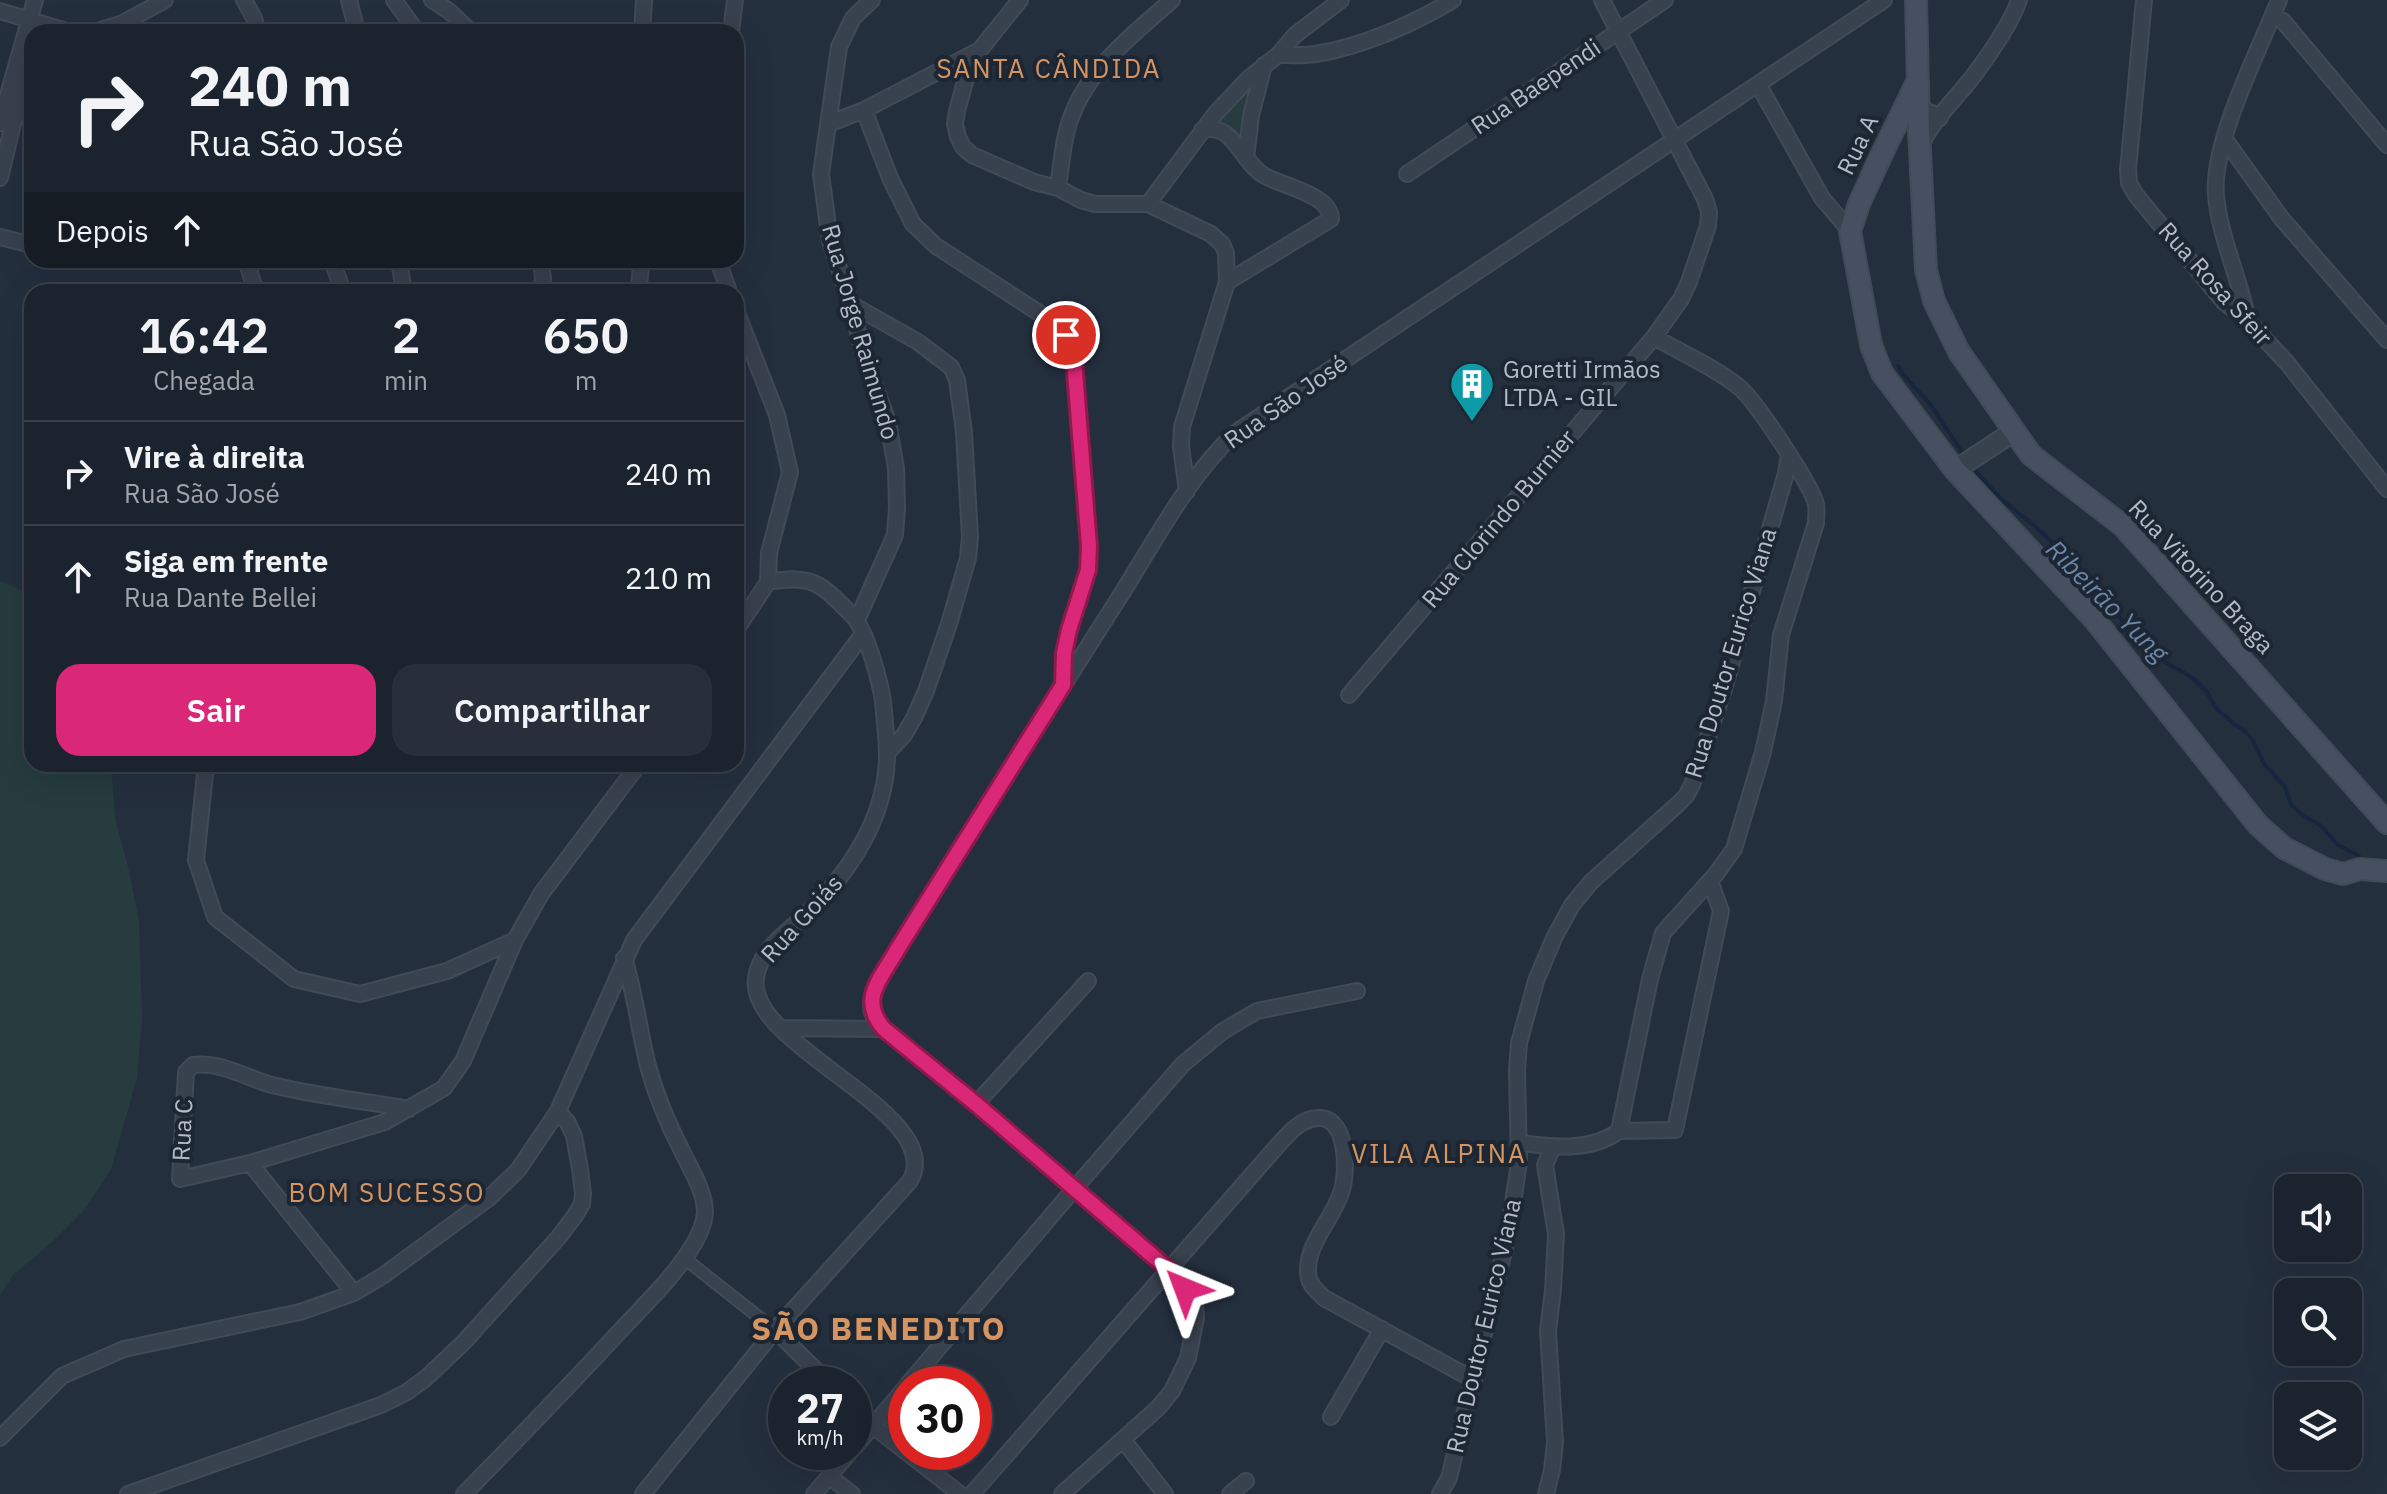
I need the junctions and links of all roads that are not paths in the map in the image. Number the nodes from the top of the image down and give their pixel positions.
1 (35, 0) edge
2 (44, 0) edge
3 (165, 0) edge
4 (244, 0) edge
5 (349, 0) edge
6 (394, 0) edge
7 (432, 0) edge
8 (644, 0) edge
9 (735, 0) edge
10 (872, 0) edge
11 (1020, 0) edge
12 (1172, 0) edge
13 (1341, 0) edge
14 (1453, 0) edge
15 (1602, 0) edge
16 (1665, 0) edge
17 (1884, 0) edge
18 (1916, 0) edge
19 (2019, 0) edge
20 (2144, 0) edge
21 (2279, 0) edge
22 (447, 5) edge
23 (0, 11) edge
24 (2273, 15) junction
25 (32, 24) edge
26 (34, 24) edge
27 (34, 24) edge
28 (120, 24) edge
29 (256, 24) edge
30 (355, 24) edge
31 (411, 24) edge
32 (464, 24) edge
33 (642, 24) edge
34 (732, 24) edge
35 (1619, 31) junction
36 (979, 51) junction
37 (24, 54) edge
38 (1278, 55) junction
39 (1264, 65) junction
40 (24, 78) edge
41 (1758, 84) junction
42 (1918, 93) junction
43 (864, 110) junction
44 (1938, 117) junction
45 (0, 123) edge
46 (828, 124) junction
47 (1896, 125) junction
48 (1202, 130) junction
49 (2224, 138) junction
50 (1675, 140) junction
51 (1919, 140) junction
52 (2387, 145) edge
53 (1246, 158) junction
54 (1407, 174) dead end
55 (0, 178) edge
56 (1058, 188) junction
57 (1148, 204) junction
58 (1859, 204) junction
59 (1831, 209) junction
60 (1850, 231) junction
61 (0, 237) edge
62 (24, 243) edge
63 (1227, 282) junction
64 (851, 304) junction
65 (2248, 321) junction
66 (744, 330) edge
67 (1654, 337) junction
68 (2387, 340) edge
69 (2013, 432) junction
70 (1789, 454) junction
71 (1964, 464) junction
72 (2387, 489) edge
73 (1187, 491) junction
74 (768, 582) junction
75 (755, 602) junction
76 (744, 607) edge
77 (744, 618) edge
78 (860, 627) junction
79 (1063, 685) junction
80 (1349, 695) dead end
81 (887, 753) junction
82 (205, 772) edge
83 (633, 772) edge
84 (2387, 823) edge
85 (2387, 871) edge
86 (1710, 881) junction
87 (515, 940) junction
88 (624, 958) junction
89 (1088, 981) dead end
90 (1357, 991) dead end
91 (783, 1028) junction
92 (884, 1029) junction
93 (976, 1104) junction
94 (409, 1109) junction
95 (558, 1111) junction
96 (1619, 1131) junction
97 (1520, 1143) junction
98 (1553, 1147) junction
99 (250, 1163) junction
100 (1519, 1163) junction
101 (1545, 1165) junction
102 (1074, 1189) junction
103 (684, 1258) junction
104 (1168, 1269) junction
105 (354, 1293) junction
106 (1382, 1329) junction
107 (775, 1330) junction
108 (812, 1366) edge
109 (924, 1366) edge
110 (1474, 1380) junction
111 (888, 1408) edge
112 (1331, 1417) dead end
113 (873, 1426) joint
114 (0, 1438) edge
115 (1124, 1441) junction
116 (834, 1470) edge
117 (829, 1476) junction
118 (1246, 1481) dead end
119 (128, 1494) edge
120 (464, 1494) edge
121 (643, 1494) edge
122 (814, 1494) edge
123 (852, 1494) edge
124 (960, 1494) edge
125 (972, 1494) edge
126 (1062, 1494) edge
127 (1165, 1494) edge
128 (1230, 1494) edge
129 (1440, 1494) edge
130 (1546, 1494) edge

1 - 26 street
2 - 27 street
3 - 28 street
4 - 29 street
5 - 30 street
6 - 31 street
7 - 22 street
8 - 33 street
9 - 34 street
10 - 46 street, Rua Jorge Raimundo
11 - 36 street
12 - 56 street
13 - 38 street
14 - 38 street
15 - 35 street, Rua Clorindo Burnier
16 - 35 street, Rua Baependi
17 - 41 street, Rua São José
18 - 42 main road, Rua Vitorino Braga
19 - 44 street
20 - 65 street, Rua Rosa Sfeir
21 - 24 street
22 - 32 street
23 - 25 street
24 - 49 street
24 - 52 street
35 - 50 street, Rua Clorindo Burnier
35 - 54 street, Rua Baependi
36 - 43 street
36 - 56 street
37 - 45 street
38 - 39 street
39 - 48 street
39 - 53 street
40 - 55 street
41 - 50 street, Rua São José
41 - 59 street
42 - 44 street
42 - 47 main road, Rua A
42 - 51 main road, Rua Vitorino Braga
43 - 46 street
43 - 79 street
44 - 51 street
46 - 64 street, Rua Jorge Raimundo
47 - 51 street
47 - 58 main road, Rua A
48 - 53 street
48 - 57 street
49 - 65 street
49 - 68 street
50 - 67 street, Rua Clorindo Burnier
50 - 73 street, Rua São José
51 - 69 main road, Rua Vitorino Braga
53 - 63 street
56 - 57 street
57 - 63 street
58 - 59 street
58 - 60 main road, Rua A
59 - 60 street
60 - 71 main road
61 - 62 street
63 - 73 street
64 - 78 street, Rua Jorge Raimundo
64 - 81 street
65 - 72 street, Rua Rosa Sfeir
66 - 74 street
67 - 70 street
67 - 80 street, Rua Clorindo Burnier
69 - 71 street
69 - 84 main road, Rua Vitorino Braga
70 - 86 street
70 - 97 street, Rua Doutor Eurico Viana
71 - 85 main road
73 - 79 street, Rua São José
74 - 75 street
74 - 78 street, Rua Goiás
75 - 76 street
75 - 77 street
78 - 81 street, Rua Goiás
78 - 88 street, Rua Jorge Raimundo
79 - 92 street, Rua São José
81 - 91 street, Rua Goiás
82 - 87 street
83 - 87 street, Rua C
86 - 96 street
86 - 96 street
87 - 94 street, Rua C
88 - 95 street, Rua Jorge Raimundo
88 - 103 street
89 - 93 street
90 - 102 street
91 - 92 street
91 - 107 street, Rua Goiás
92 - 93 street
93 - 102 street
94 - 99 street, Rua C
94 - 99 street, Rua C
95 - 105 street, Rua Jorge Raimundo
95 - 119 street
96 - 98 street
97 - 98 street
97 - 100 street, Rua Doutor Eurico Viana
98 - 101 street
99 - 105 street
100 - 101 street
100 - 110 street, Rua Doutor Eurico Viana
101 - 130 street
102 - 104 street
102 - 109 street
103 - 107 street
103 - 120 street
104 - 106 street
104 - 115 street
104 - 125 street
105 - 114 street, Rua Jorge Raimundo
106 - 110 street
106 - 112 street
107 - 108 street
107 - 121 street
110 - 129 street, Rua Doutor Eurico Viana
111 - 113 street
113 - 124 street
115 - 126 street
115 - 127 street
116 - 117 street
117 - 122 street
117 - 123 street
118 - 128 street

